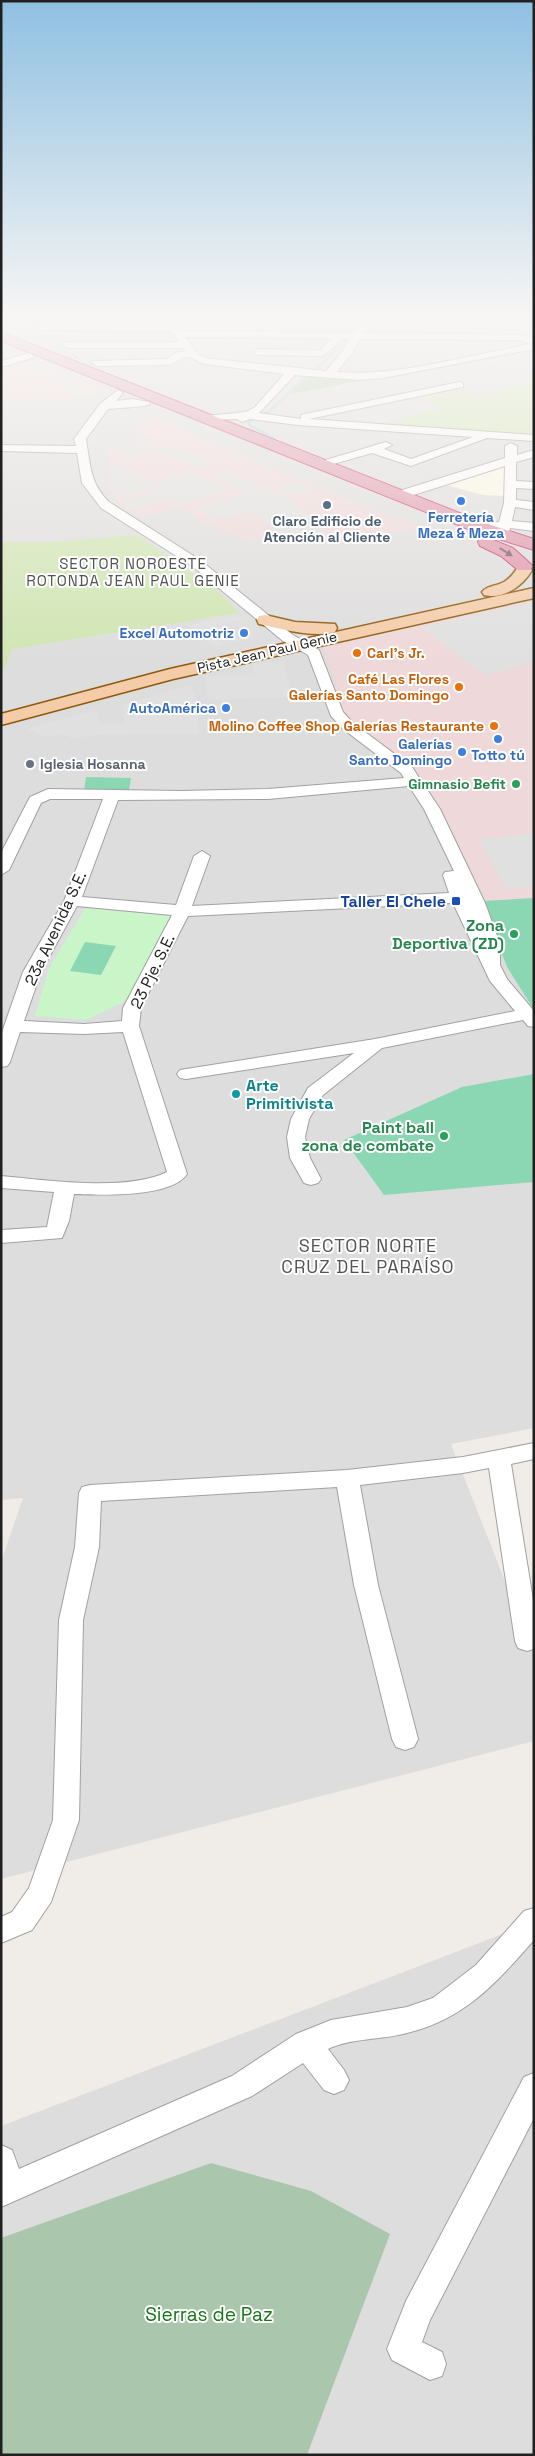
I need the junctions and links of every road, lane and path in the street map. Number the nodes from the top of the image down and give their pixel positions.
1 (84, 434) edge
2 (218, 434) edge
3 (248, 434) edge
4 (402, 434) edge
5 (477, 434) edge
6 (484, 434) junction
7 (510, 435) junction
8 (534, 438) edge
9 (1, 448) edge
10 (373, 449) junction
11 (83, 450) junction
12 (442, 452) junction
13 (534, 453) edge
14 (511, 463) junction
15 (323, 464) junction
16 (483, 467) junction
17 (526, 468) dead end
18 (512, 484) junction
19 (534, 486) edge
20 (400, 495) junction
21 (510, 503) junction
22 (534, 506) edge
23 (534, 527) edge
24 (504, 530) junction
25 (534, 545) edge
26 (529, 568) edge
27 (534, 593) edge
28 (265, 620) junction
29 (332, 633) junction
30 (287, 644) junction
31 (311, 656) junction
32 (316, 701) dead end
33 (1, 710) edge
34 (323, 719) dead end
35 (1, 720) edge
36 (406, 782) junction
37 (113, 794) junction
38 (202, 856) dead end
39 (4, 864) edge
40 (467, 897) junction
41 (72, 901) junction
42 (182, 911) junction
43 (530, 1018) edge
44 (13, 1026) junction
45 (130, 1026) junction
46 (376, 1044) junction
47 (1, 1062) edge
48 (186, 1074) dead end
49 (311, 1179) dead end
50 (1, 1182) edge
51 (65, 1188) junction
52 (1, 1237) edge
53 (534, 1451) edge
54 (499, 1458) junction
55 (347, 1478) junction
56 (528, 1641) dead end
57 (405, 1740) dead end
58 (532, 1925) edge
59 (1, 1931) edge
60 (306, 2044) junction
61 (334, 2080) dead end
62 (534, 2087) edge
63 (1, 2160) edge
64 (6, 2189) edge
65 (430, 2364) dead end

1 - 11 street
2 -> 26 highway
3 - 15 highway
4 - 10 street
5 - 6 street
6 - 7 street
6 - 12 street
7 - 8 street
7 - 14 street
9 - 11 street
10 - 12 street
10 - 15 street
11 - 28 street
12 - 16 street
13 - 14 street
14 - 16 street
14 - 17 street
14 - 18 street
15 - 20 highway
16 - 20 street
18 - 19 street
18 - 21 street
20 - 24 highway
21 - 22 street
21 - 24 street
23 - 24 street
24 - 25 highway
26 - 29 main road, Pista Jean Paul Genie
27 - 29 main road, Pista Jean Paul Genie
28 - 29 main road
28 - 30 street
29 - 30 main road, Pista Jean Paul Genie
29 - 31 main road
30 - 31 main road
30 - 33 main road, Pista Jean Paul Genie
30 - 35 main road, Pista Jean Paul Genie
31 - 32 street
31 - 40 street
34 - 36 street
36 - 37 street
36 - 40 street
37 - 39 street
37 - 41 street, 23a Avenida S.E.
38 - 42 street, 23 Pje. S.E.
40 - 42 street
40 - 43 street
41 - 42 street
41 - 44 street, 23a Avenida S.E.
42 - 45 street, 23 Pje. S.E.
43 - 46 street
44 - 45 street
44 - 47 street, 23a Avenida S.E.
45 - 51 street, 23 Pje. S.E.
46 - 48 street
46 - 49 street
50 - 51 street
51 - 52 street
53 - 54 street
54 - 55 street
54 - 56 street
55 - 57 street
55 - 59 street
58 - 60 street
60 - 61 street
60 - 64 street
62 - 65 street
63 - 64 street

